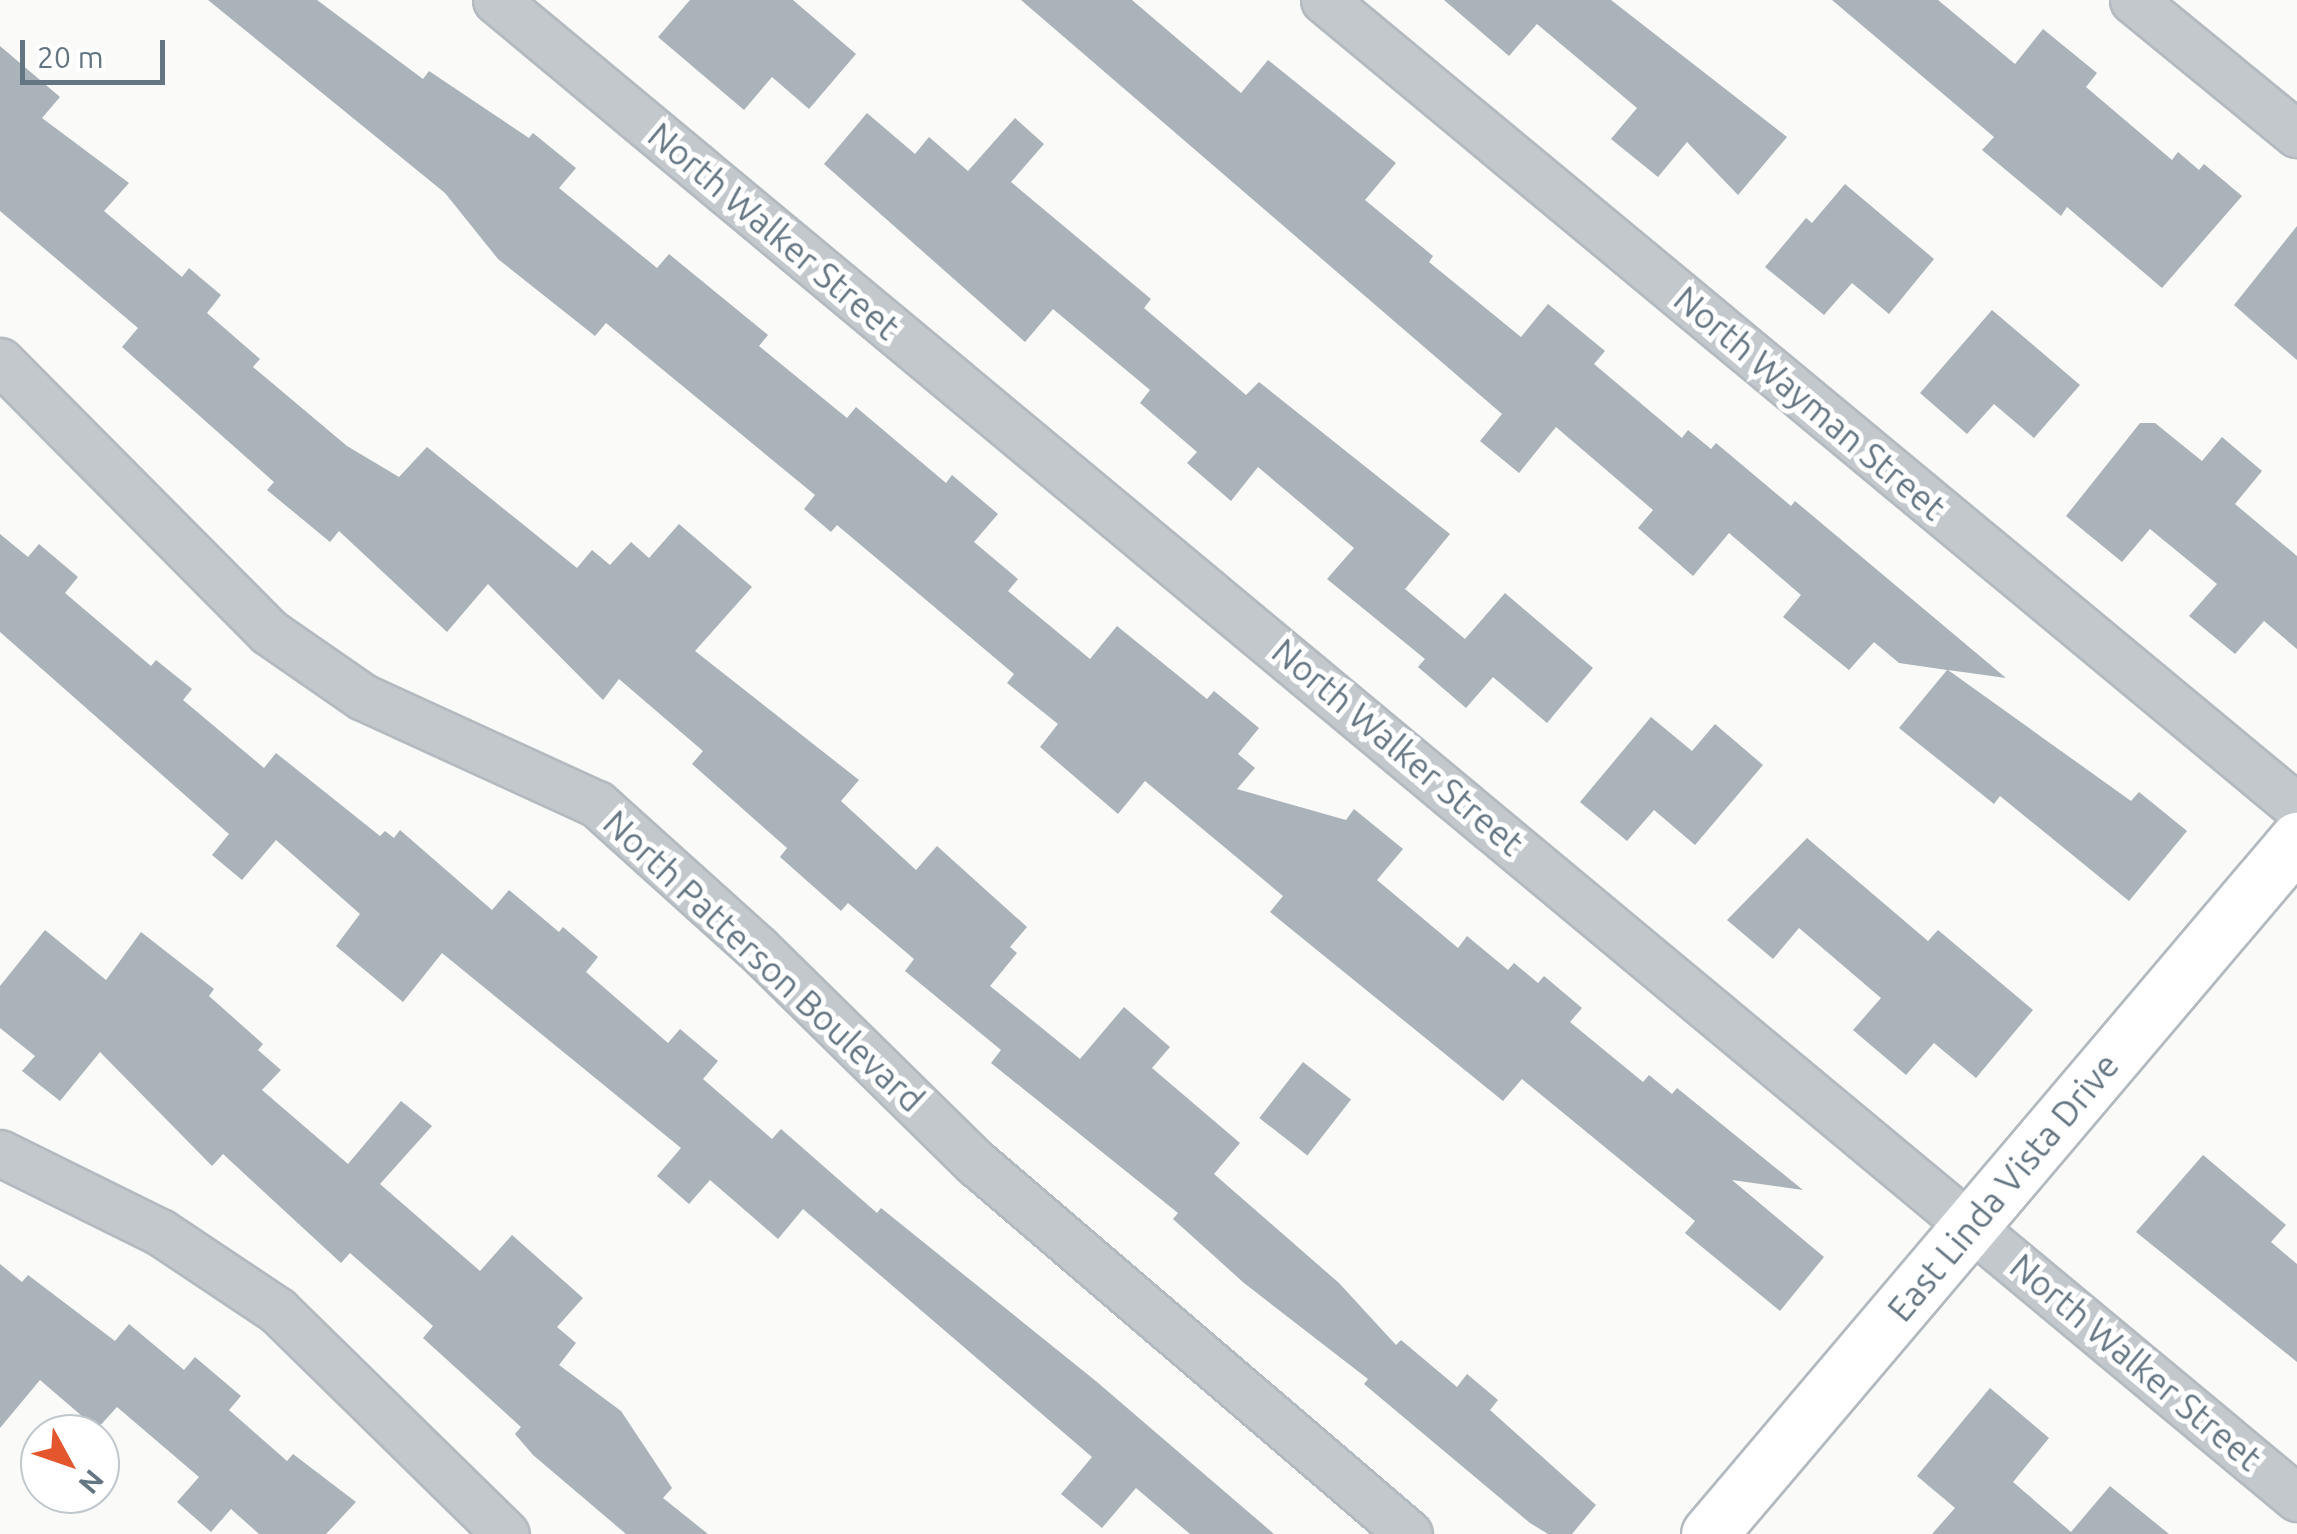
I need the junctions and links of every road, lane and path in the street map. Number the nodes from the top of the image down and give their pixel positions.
1 (496, 0) edge
2 (1324, 0) edge
3 (2133, 0) edge
4 (2297, 134) edge
5 (0, 361) edge
6 (2297, 807) edge
7 (2297, 840) edge
8 (0, 1153) edge
9 (1973, 1224) junction
10 (2297, 1498) edge
11 (506, 1534) edge
12 (1409, 1534) edge
13 (1709, 1534) edge

1 - 9 street, North Walker Street
2 - 6 street, North Wayman Street
3 - 4 street
5 - 12 street, North Patterson Boulevard
7 - 9 street, East Linda Vista Drive
8 - 11 street
9 - 10 street, North Walker Street
9 - 13 street, East Linda Vista Drive

